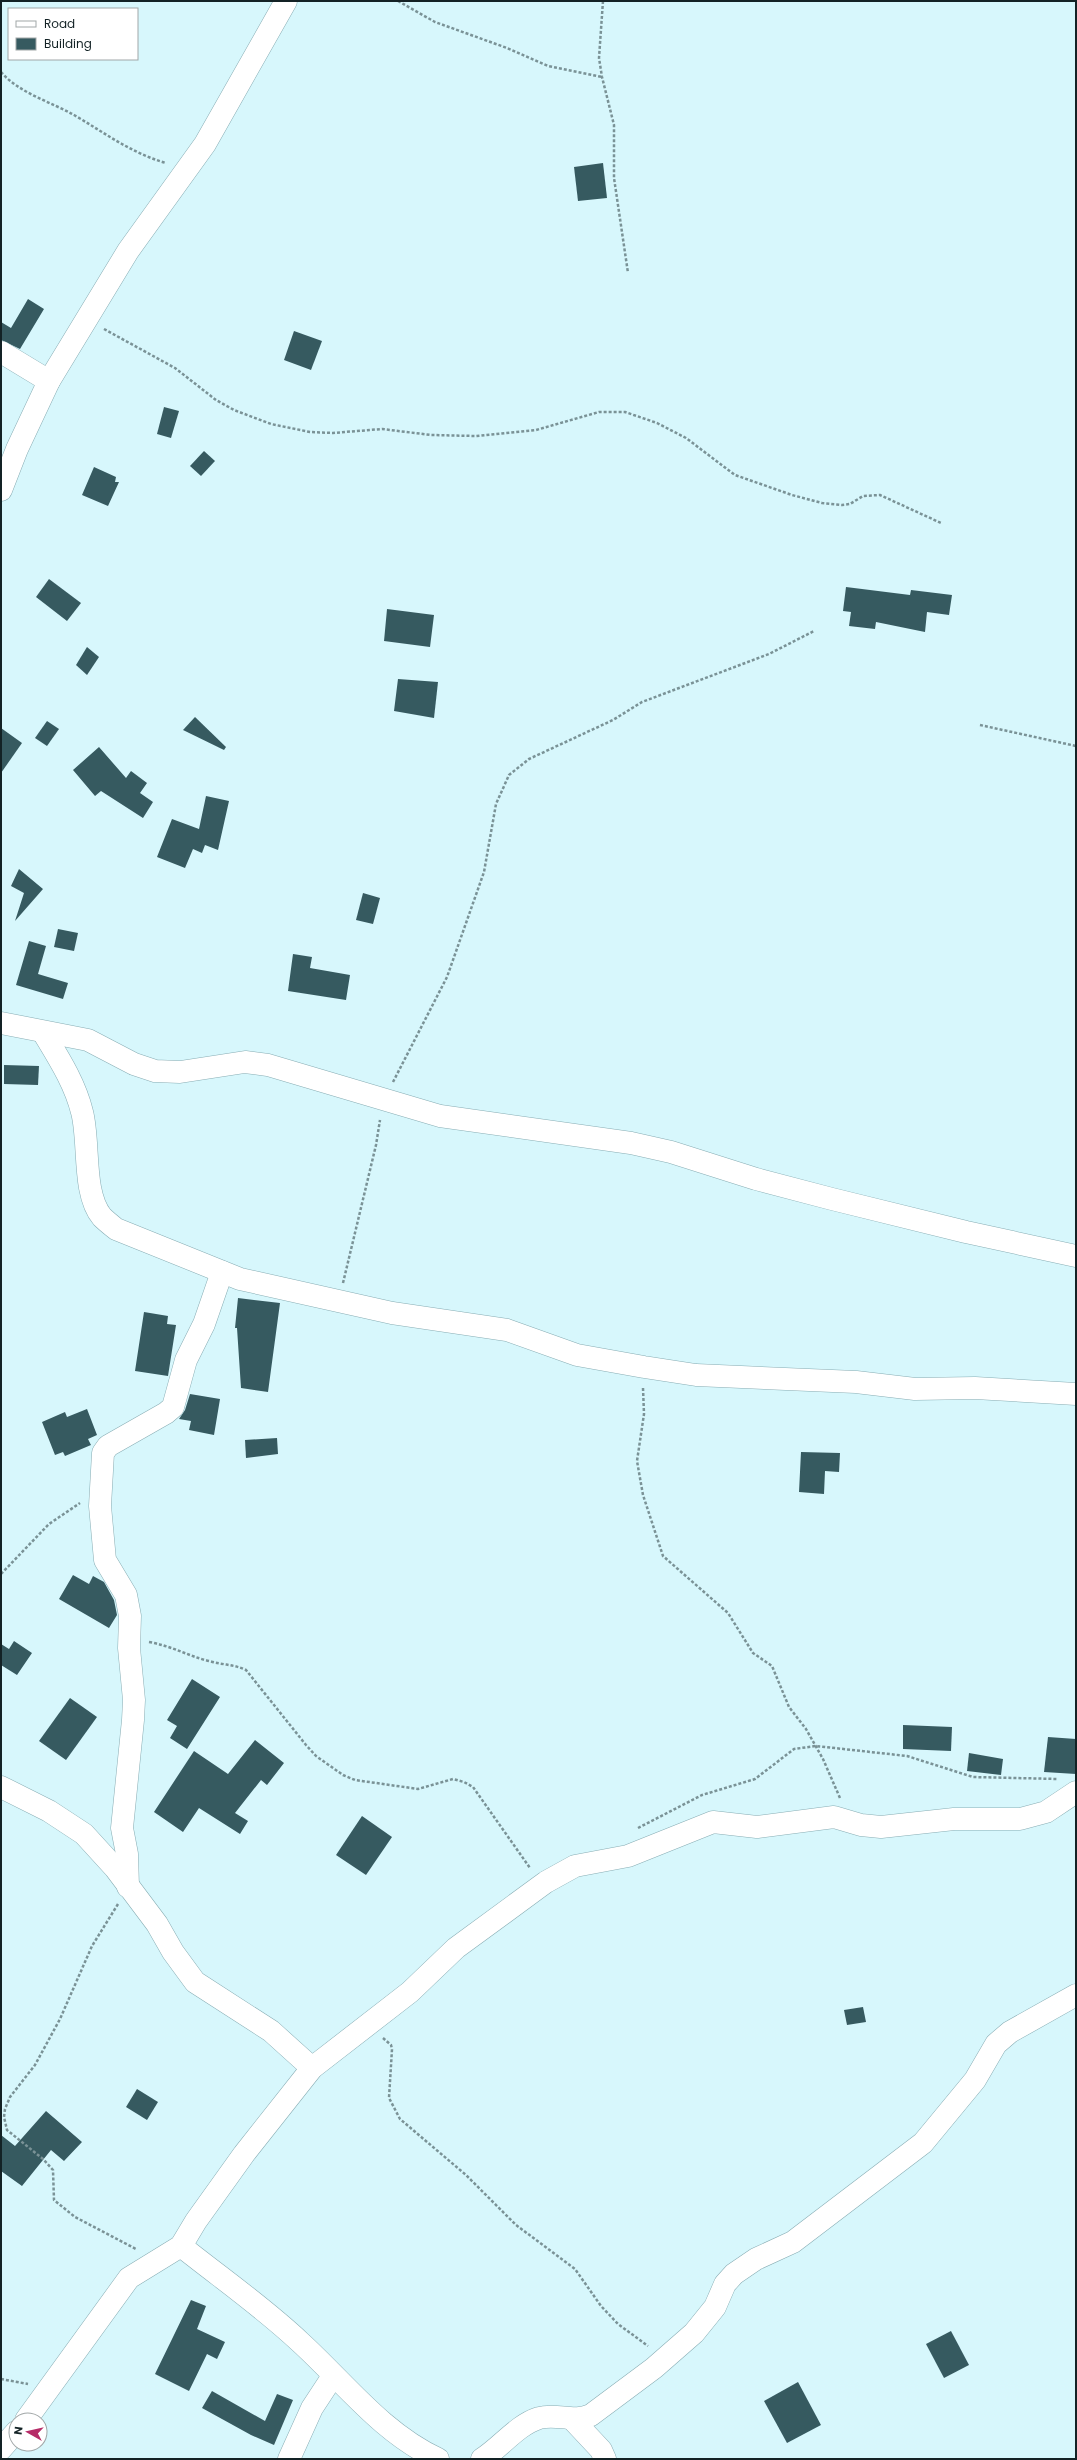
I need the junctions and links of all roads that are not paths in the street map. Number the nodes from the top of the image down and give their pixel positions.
1 (286, 1) edge
2 (1, 352) edge
3 (49, 382) junction
4 (1, 489) edge
5 (1, 1023) edge
6 (43, 1032) junction
7 (1076, 1256) edge
8 (222, 1272) junction
9 (1076, 1394) edge
10 (1068, 1786) edge
11 (1, 1787) edge
12 (128, 1887) junction
13 (1076, 1995) edge
14 (312, 2068) junction
15 (182, 2246) junction
16 (333, 2376) junction
17 (32, 2412) edge
18 (572, 2419) junction
19 (8, 2441) edge
20 (1, 2449) edge
21 (289, 2459) edge
22 (438, 2459) edge
23 (482, 2459) edge
24 (605, 2459) edge

1 - 3 street
2 - 3 street
3 - 4 street
5 - 6 street
6 - 7 street
6 - 8 street
8 - 9 street
8 - 12 street
10 - 14 street
11 - 12 street
12 - 14 street
13 - 18 street
14 - 15 street
15 - 16 street
15 - 17 street
16 - 21 street
16 - 22 street
18 - 23 street
18 - 24 street
19 - 20 street

